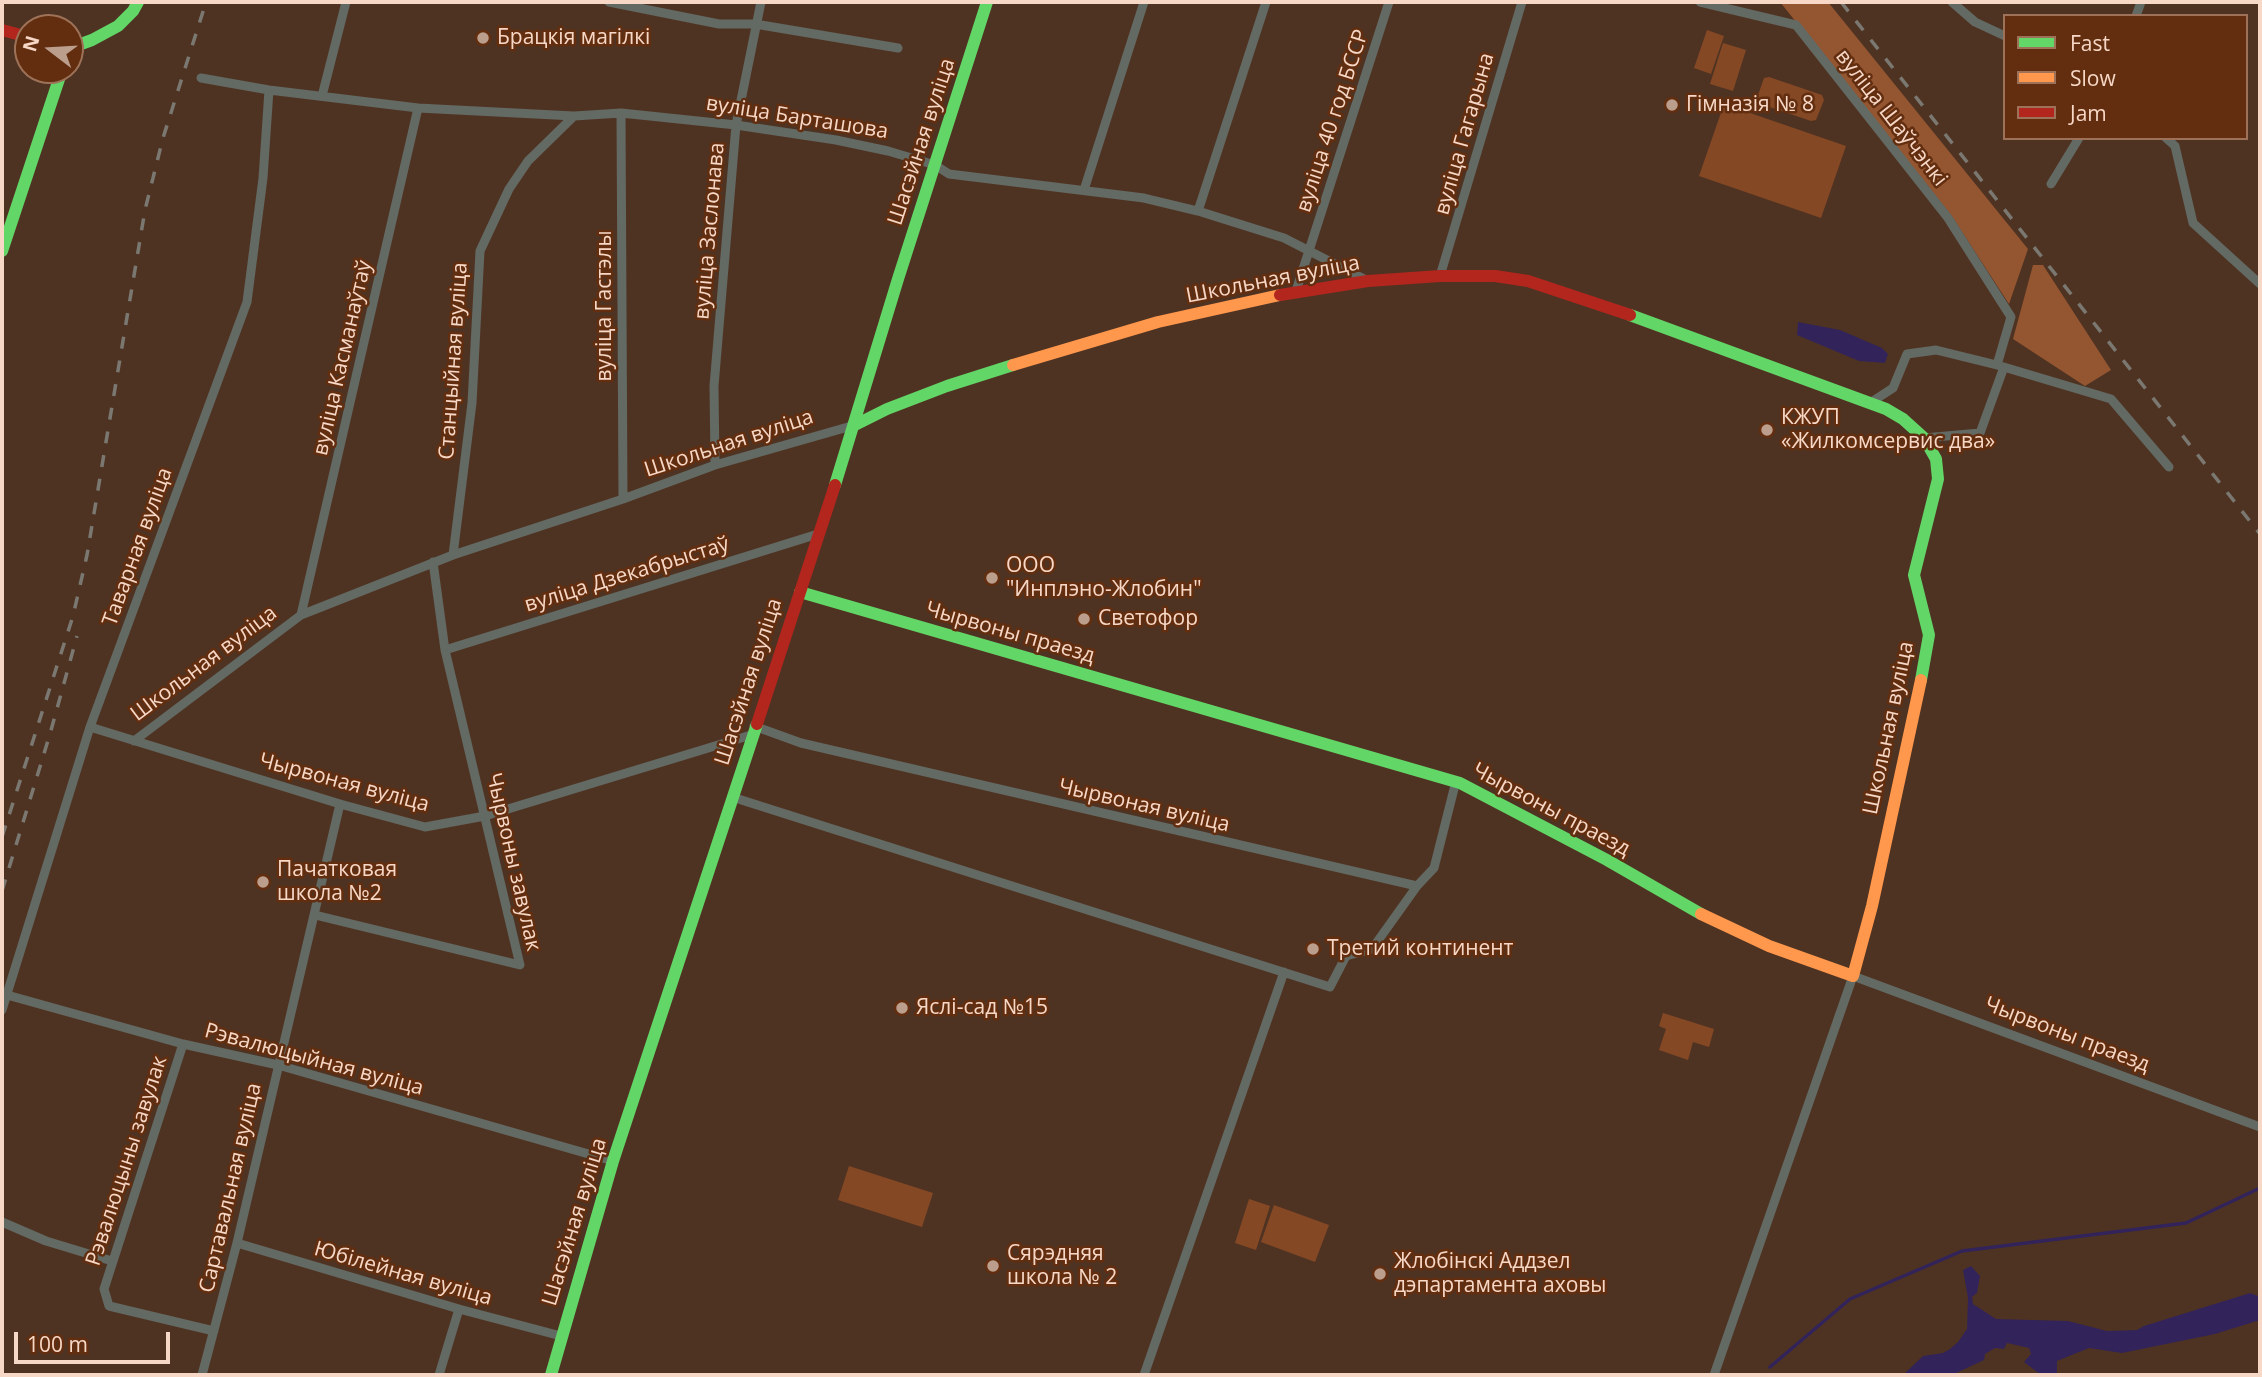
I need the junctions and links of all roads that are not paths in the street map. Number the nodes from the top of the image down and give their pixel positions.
1 (138, 2) edge
2 (346, 2) edge
3 (609, 2) edge
4 (761, 2) edge
5 (986, 2) edge
6 (1144, 2) edge
7 (1266, 2) edge
8 (1389, 2) edge
9 (1522, 2) edge
10 (1700, 2) edge
11 (1952, 2) edge
12 (755, 24) junction
13 (2003, 35) edge
14 (84, 42) edge
15 (898, 48) dead end
16 (201, 78) dead end
17 (57, 84) edge
18 (270, 90) junction
19 (322, 96) junction
20 (418, 108) junction
21 (621, 113) junction
22 (573, 116) junction
23 (736, 125) junction
24 (2078, 140) edge
25 (2168, 140) edge
26 (934, 165) junction
27 (2051, 184) dead end
28 (1084, 190) junction
29 (1198, 211) junction
30 (2, 251) edge
31 (1309, 251) junction
32 (1440, 276) junction
33 (1368, 281) junction
34 (2260, 284) edge
35 (1296, 291) junction
36 (2000, 366) junction
37 (1870, 403) junction
38 (855, 425) junction
39 (1924, 438) junction
40 (715, 465) junction
41 (2169, 467) dead end
42 (623, 499) junction
43 (818, 534) junction
44 (453, 555) junction
45 (433, 562) junction
46 (800, 593) junction
47 (301, 615) junction
48 (446, 650) junction
49 (90, 727) junction
50 (753, 731) junction
51 (134, 741) junction
52 (1455, 781) junction
53 (732, 797) junction
54 (340, 804) junction
55 (485, 817) junction
56 (1417, 886) junction
57 (315, 915) junction
58 (1284, 972) junction
59 (1853, 976) junction
60 (7, 995) junction
61 (2, 1010) edge
62 (183, 1044) junction
63 (278, 1065) junction
64 (2260, 1127) edge
65 (612, 1161) junction
66 (2, 1222) edge
67 (237, 1243) junction
68 (112, 1261) junction
69 (459, 1309) junction
70 (214, 1331) junction
71 (561, 1336) junction
72 (202, 1375) edge
73 (439, 1375) edge
74 (551, 1375) edge
75 (1144, 1375) edge
76 (1714, 1375) edge

1 - 14 street
2 - 19 street
3 - 12 street
4 - 12 street, вуліца Заслонава
5 - 26 street, Шасэйная вуліца
6 - 28 street
7 - 29 street
8 - 31 street, вуліца 40 год БССР
9 - 32 street, вуліца Гагарына
10 - 36 street, вуліца Шаўчэнкі
11 - 13 street
12 - 15 street
12 - 23 street, вуліца Заслонава
16 - 18 street, вуліца Барташова
17 - 30 street
18 - 19 street, вуліца Барташова
18 - 49 street, Таварная вуліца
19 - 20 street, вуліца Барташова
20 - 22 street, вуліца Барташова
20 - 47 street, вуліца Касманаўтаў
21 - 22 street, вуліца Барташова
21 - 23 street, вуліца Барташова
21 - 42 street, вуліца Гастэлы
22 - 44 street, Станцыйная вуліца
23 - 26 street, вуліца Барташова
23 - 40 street, вуліца Заслонава
24 - 27 street
25 - 34 street
26 - 28 street, вуліца Барташова
26 - 38 street, Шасэйная вуліца
28 - 29 street, вуліца Барташова
29 - 31 street, вуліца Барташова
31 - 33 street, вуліца Барташова
31 - 35 street, вуліца 40 год БССР
32 - 33 street, Школьная вуліца
32 - 37 street, Школьная вуліца
33 - 35 street, Школьная вуліца
35 - 38 street, Школьная вуліца
36 - 37 street
36 - 39 street
36 - 41 street
37 - 39 street, Школьная вуліца
38 - 40 street, Школьная вуліца
38 - 43 street, Шасэйная вуліца
39 - 59 street, Школьная вуліца
40 - 42 street, Школьная вуліца
42 - 44 street, Школьная вуліца
43 - 46 street, Шасэйная вуліца
43 - 48 street, вуліца Дзекабрыстаў
44 - 45 street, Школьная вуліца
45 - 47 street, Школьная вуліца
45 - 48 street, Чырвоны завулак
46 - 50 street, Шасэйная вуліца
46 - 52 street, Чырвоны праезд
47 - 51 street, Школьная вуліца
48 - 55 street, Чырвоны завулак
49 - 51 street, Чырвоная вуліца
49 - 60 street, Таварная вуліца
50 - 53 street, Шасэйная вуліца
50 - 55 street, Чырвоная вуліца
50 - 56 street, Чырвоная вуліца
51 - 54 street, Чырвоная вуліца
52 - 56 street
52 - 59 street, Чырвоны праезд
53 - 58 street
53 - 65 street, Шасэйная вуліца
54 - 55 street, Чырвоная вуліца
54 - 57 street, Сартавальная вуліца
55 - 57 street, Чырвоны завулак
56 - 58 street
57 - 63 street, Сартавальная вуліца
58 - 75 street
59 - 64 street, Чырвоны праезд
59 - 76 street
60 - 61 street, Таварная вуліца
60 - 62 street, Рэвалюцыйная вуліца
62 - 63 street, Рэвалюцыйная вуліца
62 - 68 street, Рэвалюцыны завулак
63 - 65 street, Рэвалюцыйная вуліца
63 - 67 street, Сартавальная вуліца
65 - 71 street, Шасэйная вуліца
66 - 68 street
67 - 69 street, Юбілейная вуліца
67 - 70 street, Сартавальная вуліца
68 - 70 street, Рэвалюцыны завулак
69 - 71 street, Юбілейная вуліца
69 - 73 street
70 - 72 street, Сартавальная вуліца
71 - 74 street, Шасэйная вуліца

